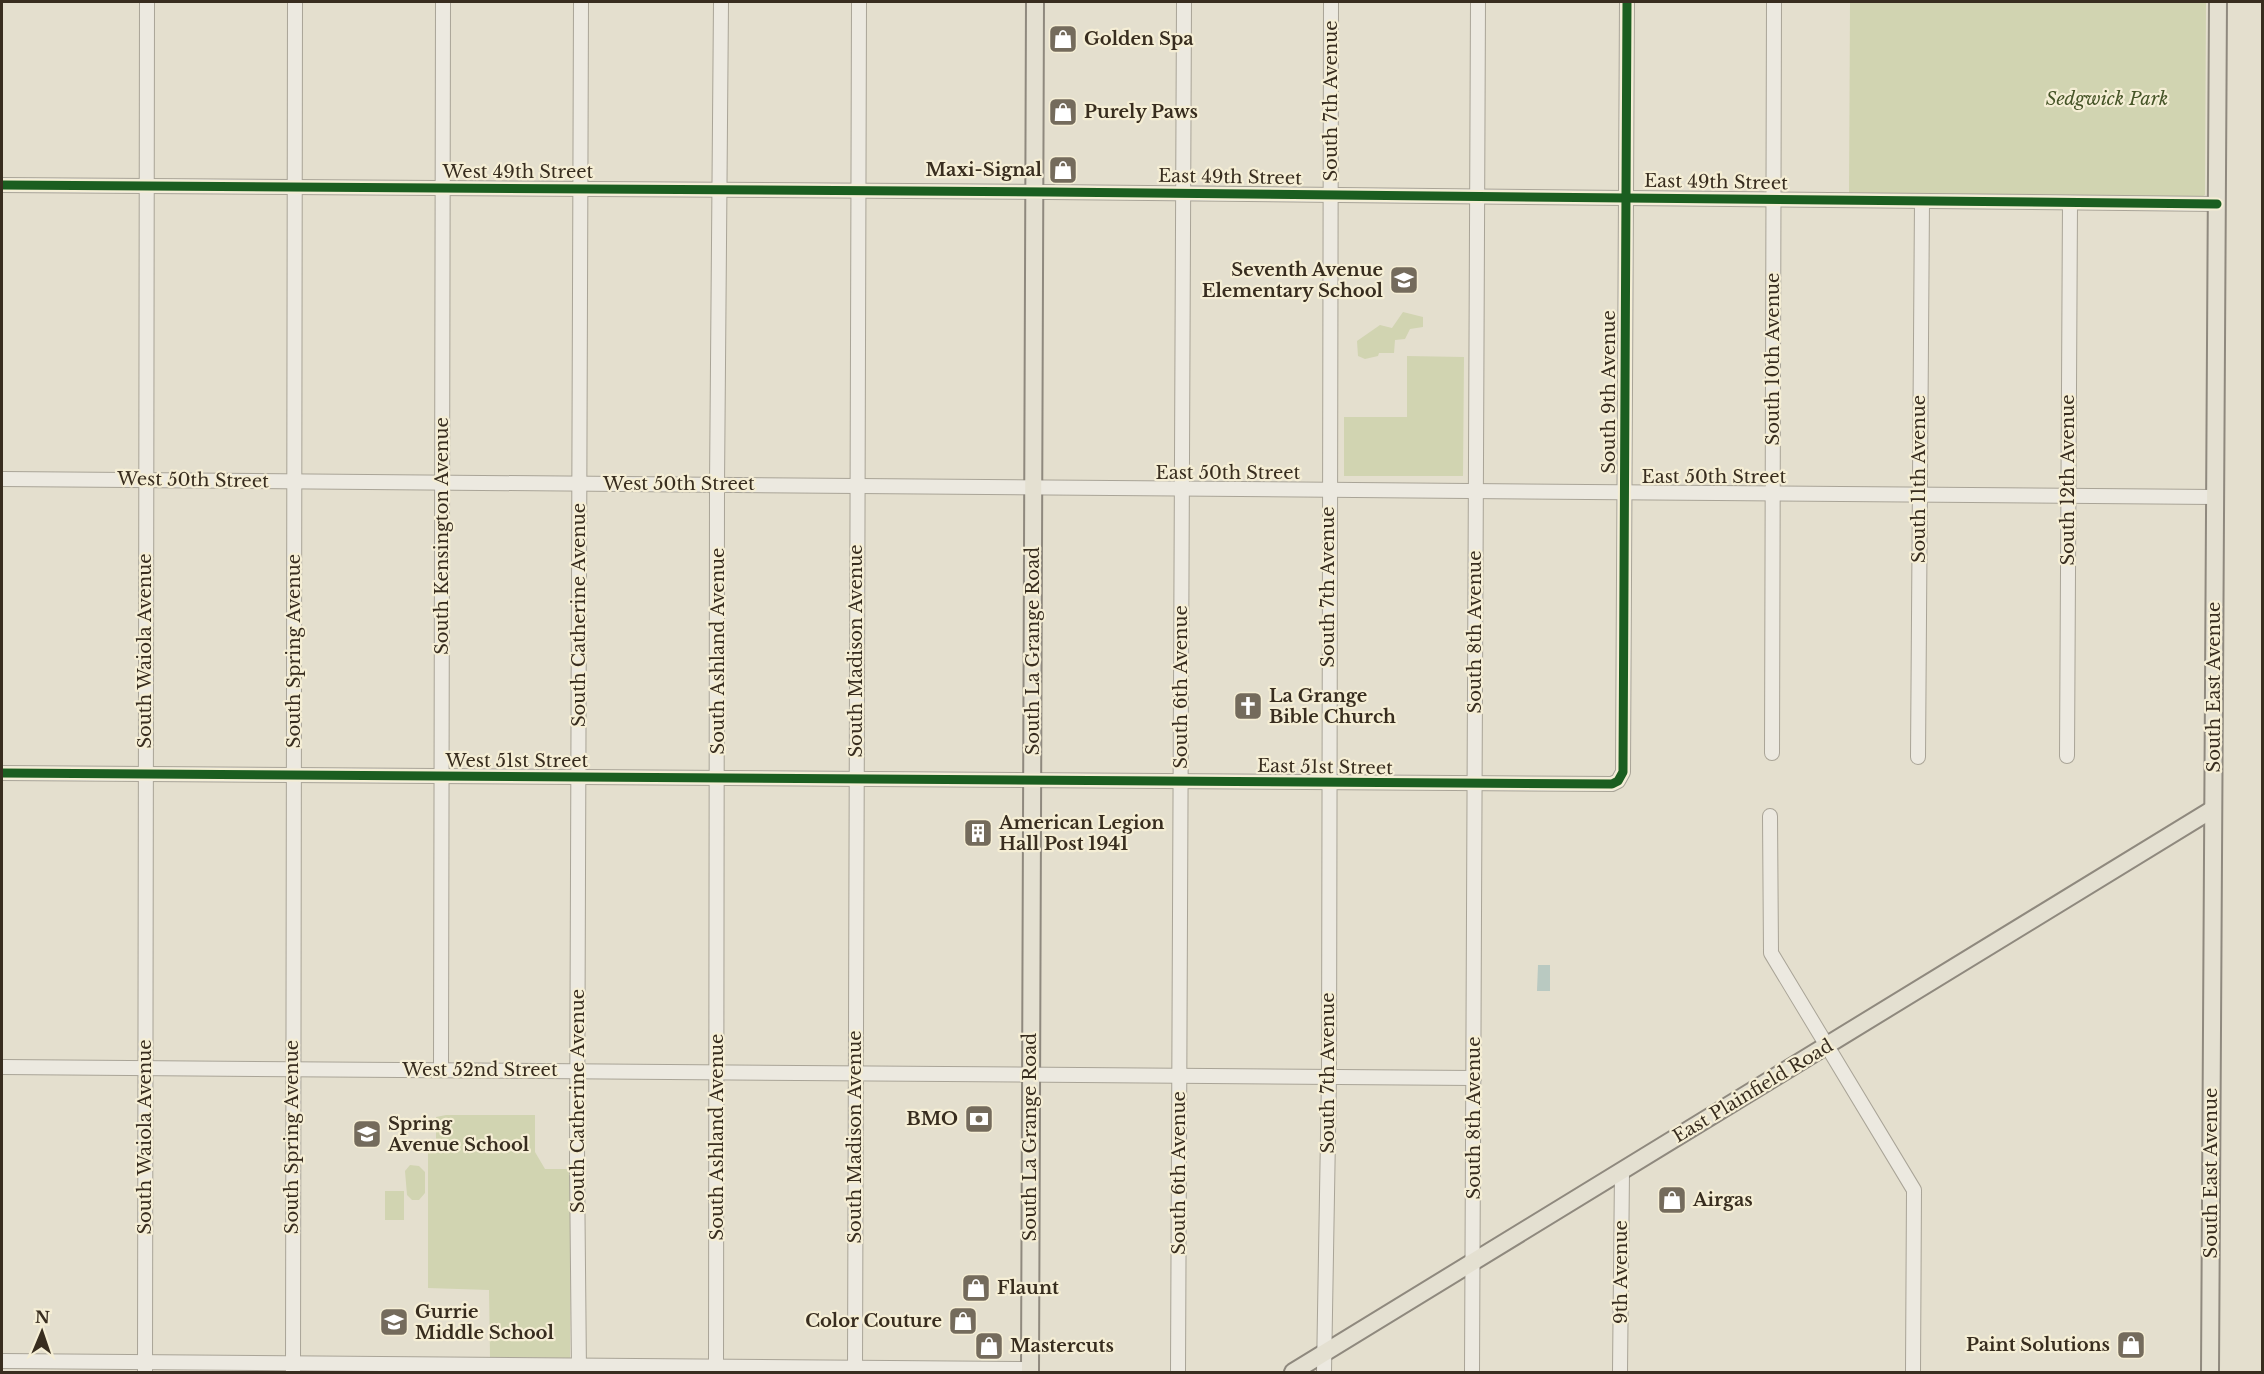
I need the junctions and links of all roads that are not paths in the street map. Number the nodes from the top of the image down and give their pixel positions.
1 (147, 2) edge
2 (295, 2) edge
3 (443, 2) edge
4 (581, 2) edge
5 (721, 2) edge
6 (859, 2) edge
7 (1035, 2) edge
8 (1184, 2) edge
9 (1331, 2) edge
10 (1478, 2) edge
11 (1627, 2) edge
12 (1774, 2) edge
13 (2218, 2) edge
14 (2, 185) edge
15 (147, 186) junction
16 (294, 187) junction
17 (442, 188) junction
18 (580, 189) junction
19 (721, 189) junction
20 (857, 190) junction
21 (1034, 192) junction
22 (1183, 193) junction
23 (1330, 195) junction
24 (1477, 196) junction
25 (1626, 198) junction
26 (1774, 200) junction
27 (1922, 201) junction
28 (2070, 203) junction
29 (2217, 204) junction
30 (2, 479) edge
31 (145, 479) junction
32 (294, 481) junction
33 (442, 483) junction
34 (579, 484) junction
35 (717, 484) junction
36 (856, 486) junction
37 (1033, 489) junction
38 (1182, 490) junction
39 (1328, 491) junction
40 (1476, 492) junction
41 (1626, 493) junction
42 (1772, 494) junction
43 (1919, 495) junction
44 (2067, 496) junction
45 (2215, 497) junction
46 (1772, 753) dead end
47 (2067, 756) dead end
48 (1918, 757) dead end
49 (2, 773) edge
50 (146, 774) junction
51 (294, 775) junction
52 (442, 777) junction
53 (578, 777) junction
54 (718, 779) junction
55 (856, 780) junction
56 (1032, 781) junction
57 (1618, 781) joint
58 (1181, 782) junction
59 (1328, 783) junction
60 (1475, 785) junction
61 (2213, 809) junction
62 (1770, 816) dead end
63 (1827, 1046) junction
64 (2, 1067) edge
65 (145, 1068) junction
66 (292, 1069) junction
67 (441, 1070) junction
68 (579, 1071) junction
69 (717, 1072) junction
70 (856, 1073) junction
71 (1031, 1074) junction
72 (1179, 1076) junction
73 (1329, 1076) junction
74 (1474, 1078) junction
75 (1622, 1171) junction
76 (1474, 1262) junction
77 (1324, 1353) junction
78 (2, 1361) edge
79 (145, 1366) edge
80 (293, 1367) edge
81 (439, 1368) edge
82 (579, 1368) edge
83 (716, 1369) edge
84 (855, 1370) edge
85 (1030, 1371) edge
86 (1178, 1372) edge
87 (1293, 1372) edge
88 (1324, 1372) edge
89 (1472, 1372) edge
90 (1620, 1372) edge
91 (1913, 1372) edge
92 (2210, 1372) edge

1 - 15 street, South Waiola Avenue
2 - 16 street, South Spring Avenue
3 - 17 street, South Kensington Avenue
4 - 18 street, South Catherine Avenue
5 - 19 street, South Ashland Avenue
6 - 20 street, South Madison Avenue
7 - 21 main road, South La Grange Road
8 - 22 street, South 6th Avenue
9 - 23 street, South 7th Avenue
10 - 24 street, South 8th Avenue
11 - 25 street, South 9th Avenue
12 - 26 street, South 10th Avenue
13 - 29 main road, South East Avenue
14 - 15 street, West 49th Street
15 - 16 street, West 49th Street
15 - 31 street, South Waiola Avenue
16 - 17 street, West 49th Street
16 - 32 street, South Spring Avenue
17 - 18 street, West 49th Street
17 - 33 street, South Kensington Avenue
18 - 19 street, West 49th Street
18 - 34 street, South Catherine Avenue
19 - 20 street, West 49th Street
19 - 35 street, South Ashland Avenue
20 - 21 street, West 49th Street
20 - 36 street, South Madison Avenue
21 - 22 street, East 49th Street
21 - 37 main road, South La Grange Road
22 - 23 street, East 49th Street
22 - 38 street, South 6th Avenue
23 - 24 street, East 49th Street
23 - 39 street, South 7th Avenue
24 - 25 street, East 49th Street
24 - 40 street, South 8th Avenue
25 - 26 street, East 49th Street
25 - 41 street, South 9th Avenue
26 - 27 street, East 49th Street
26 - 42 street, South 10th Avenue
27 - 28 street, East 49th Street
27 - 43 street, South 11th Avenue
28 - 29 street, East 49th Street
28 - 44 street, South 12th Avenue
29 - 45 main road, South East Avenue
30 - 31 street, West 50th Street
31 - 32 street, West 50th Street
31 - 50 street, South Waiola Avenue
32 - 33 street, West 50th Street
32 - 51 street, South Spring Avenue
33 - 34 street, West 50th Street
33 - 52 street, South Kensington Avenue
34 - 35 street, West 50th Street
34 - 53 street, South Catherine Avenue
35 - 36 street, West 50th Street
35 - 54 street, South Ashland Avenue
36 - 37 street, West 50th Street
36 - 55 street, South Madison Avenue
37 - 38 street, East 50th Street
37 - 56 main road, South La Grange Road
38 - 39 street, East 50th Street
38 - 58 street, South 6th Avenue
39 - 40 street, East 50th Street
39 - 59 street, South 7th Avenue
40 - 41 street, East 50th Street
40 - 60 street, South 8th Avenue
41 - 42 street, East 50th Street
41 - 57 street, South 9th Avenue
42 - 43 street, East 50th Street
42 - 46 street, South 10th Avenue
43 - 44 street, East 50th Street
43 - 48 street, South 11th Avenue
44 - 45 street, East 50th Street
44 - 47 street, South 12th Avenue
45 - 61 main road, South East Avenue
49 - 50 street, West 51st Street
50 - 51 street, West 51st Street
50 - 65 street, South Waiola Avenue
51 - 52 street, West 51st Street
51 - 66 street, South Spring Avenue
52 - 53 street, West 51st Street
52 - 67 street, South Kensington Avenue
53 - 54 street, West 51st Street
53 - 68 street, South Catherine Avenue
54 - 55 street, West 51st Street
54 - 69 street, South Ashland Avenue
55 - 56 street, West 51st Street
55 - 70 street, South Madison Avenue
56 - 58 street, East 51st Street
56 - 71 main road, South La Grange Road
57 - 60 street, East 51st Street
58 - 59 street, East 51st Street
58 - 72 street, South 6th Avenue
59 - 60 street, East 51st Street
59 - 73 street, South 7th Avenue
60 - 74 street, South 8th Avenue
61 - 63 main road, East Plainfield Road
61 - 92 main road, South East Avenue
62 - 63 street
63 - 75 main road, East Plainfield Road
63 - 91 street
64 - 65 street, West 52nd Street
65 - 66 street, West 52nd Street
65 - 79 street, South Waiola Avenue
66 - 67 street, West 52nd Street
66 - 80 street, South Spring Avenue
67 - 68 street, West 52nd Street
68 - 69 street, West 52nd Street
68 - 82 street, South Catherine Avenue
69 - 70 street, West 52nd Street
69 - 83 street, South Ashland Avenue
70 - 71 street, West 52nd Street
70 - 84 street, South Madison Avenue
71 - 72 street, West 52nd Street
71 - 85 main road, South La Grange Road
72 - 73 street, West 52nd Street
72 - 86 street, South 6th Avenue
73 - 74 street, West 52nd Street
73 - 77 street, South 7th Avenue
74 - 76 street, South 8th Avenue
75 - 76 main road, East Plainfield Road
75 - 90 street, 9th Avenue
76 - 77 main road, East Plainfield Road
76 - 89 street, South 8th Avenue
77 - 87 main road, East Plainfield Road
77 - 88 street, South 7th Avenue
78 - 79 street
79 - 80 street
80 - 81 street
81 - 82 street
82 - 83 street
83 - 84 street
84 - 85 street

